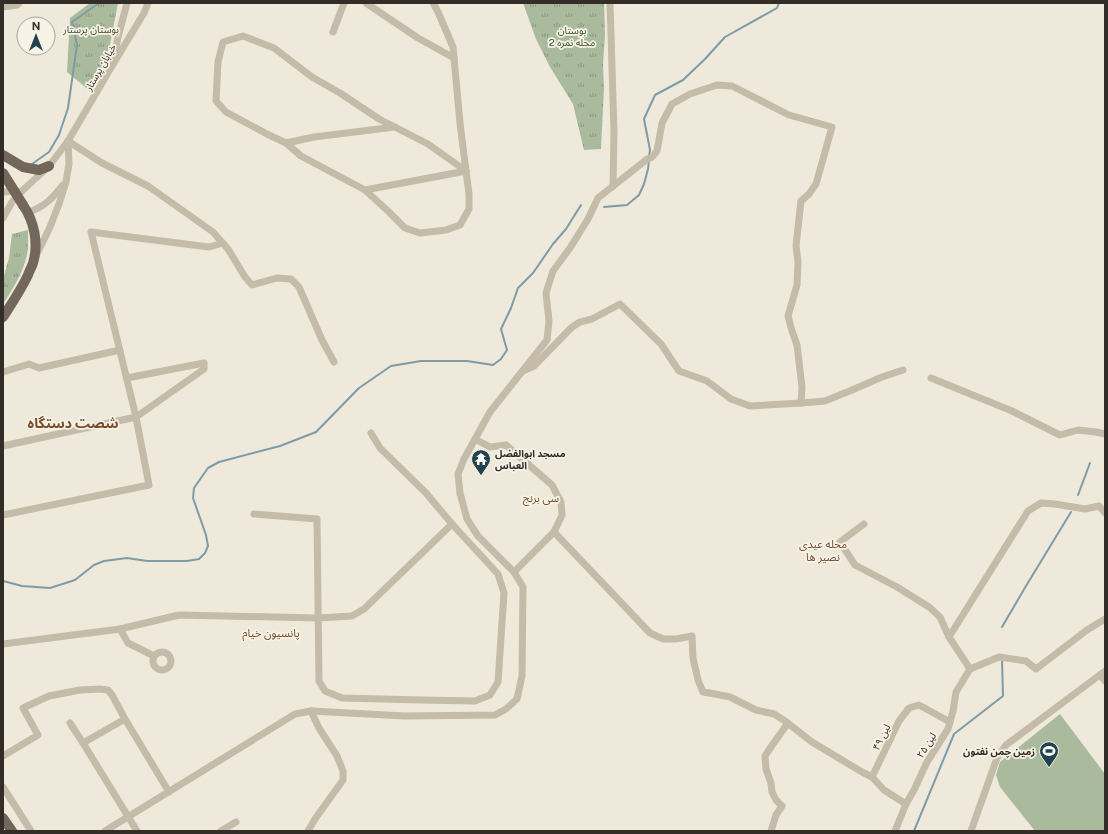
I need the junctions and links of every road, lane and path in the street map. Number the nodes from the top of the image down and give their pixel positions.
1 (19, 3) edge
2 (128, 3) edge
3 (148, 3) edge
4 (344, 3) edge
5 (366, 3) edge
6 (433, 3) edge
7 (610, 3) edge
8 (3, 7) edge
9 (333, 32) dead end
10 (454, 58) junction
11 (112, 66) junction
12 (395, 127) junction
13 (68, 142) junction
14 (286, 143) junction
15 (3, 155) edge
16 (49, 166) junction
17 (466, 171) junction
18 (3, 174) edge
19 (66, 182) junction
20 (613, 186) junction
21 (365, 190) junction
22 (3, 192) edge
23 (23, 201) junction
24 (3, 218) edge
25 (223, 243) junction
26 (33, 263) junction
27 (3, 317) edge
28 (120, 350) junction
29 (334, 362) dead end
30 (903, 370) dead end
31 (523, 371) junction
32 (3, 372) edge
33 (127, 378) junction
34 (931, 378) dead end
35 (801, 403) junction
36 (136, 417) junction
37 (370, 433) dead end
38 (1105, 434) edge
39 (475, 439) junction
40 (3, 446) edge
41 (1102, 504) edge
42 (1105, 513) edge
43 (254, 514) dead end
44 (3, 515) edge
45 (452, 524) junction
46 (864, 524) dead end
47 (554, 532) junction
48 (514, 572) junction
49 (318, 618) junction
50 (1105, 619) edge
51 (120, 629) junction
52 (949, 638) junction
53 (3, 644) edge
54 (154, 656) dead end
55 (970, 669) junction
56 (1103, 673) edge
57 (1105, 681) edge
58 (311, 711) junction
59 (125, 719) junction
60 (950, 722) junction
61 (70, 723) dead end
62 (788, 724) junction
63 (83, 743) junction
64 (3, 756) edge
65 (872, 777) junction
66 (3, 787) edge
67 (169, 792) junction
68 (906, 804) junction
69 (128, 817) junction
70 (3, 818) edge
71 (236, 822) dead end
72 (12, 831) edge
73 (31, 831) edge
74 (105, 831) edge
75 (137, 831) edge
76 (221, 831) edge
77 (308, 831) edge
78 (771, 831) edge
79 (895, 831) edge
80 (971, 831) edge

1 - 8 street
2 - 11 street
3 - 11 street, خیابان پرستار
4 - 9 street
5 - 10 street
6 - 10 street
7 - 20 street
10 - 17 street
11 - 13 street, خیابان پرستار
12 - 14 street
12 - 14 street
12 - 17 street
13 - 16 street, خیابان پرستار
13 - 19 street
13 - 25 street
14 - 21 street
15 - 16 main road
16 - 23 street, خیابان پرستار
17 - 21 street
17 - 21 street
18 - 23 main road, bridge
19 - 23 street
19 - 26 street
20 - 31 street
20 - 35 street
22 - 23 street
23 - 24 street, خیابان پرستار
23 - 26 main road
25 - 28 street
25 - 29 street
26 - 27 main road
28 - 32 street
28 - 33 street
30 - 35 street
31 - 35 street
31 - 39 street
33 - 36 street
33 - 36 street
34 - 38 street
36 - 40 street
36 - 44 street
37 - 45 street
39 - 47 street
39 - 48 street
41 - 42 street
41 - 52 street
43 - 49 street
45 - 49 street
45 - 49 street
46 - 52 street
47 - 48 street
47 - 62 street
48 - 58 street
49 - 51 street
50 - 55 street
51 - 53 street
51 - 54 street
52 - 55 street
55 - 60 street, لین ۲۵
56 - 57 street
56 - 80 street
58 - 67 street
58 - 77 street
59 - 63 street
59 - 64 street
59 - 67 street
60 - 65 street, لین ۴۹
60 - 68 street, لین ۲۵
61 - 63 street
62 - 65 street
62 - 78 street
63 - 69 street
65 - 68 street
66 - 73 street
67 - 69 street
68 - 79 street, لین ۲۵
69 - 74 street
69 - 75 street
70 - 72 main road
71 - 76 street

